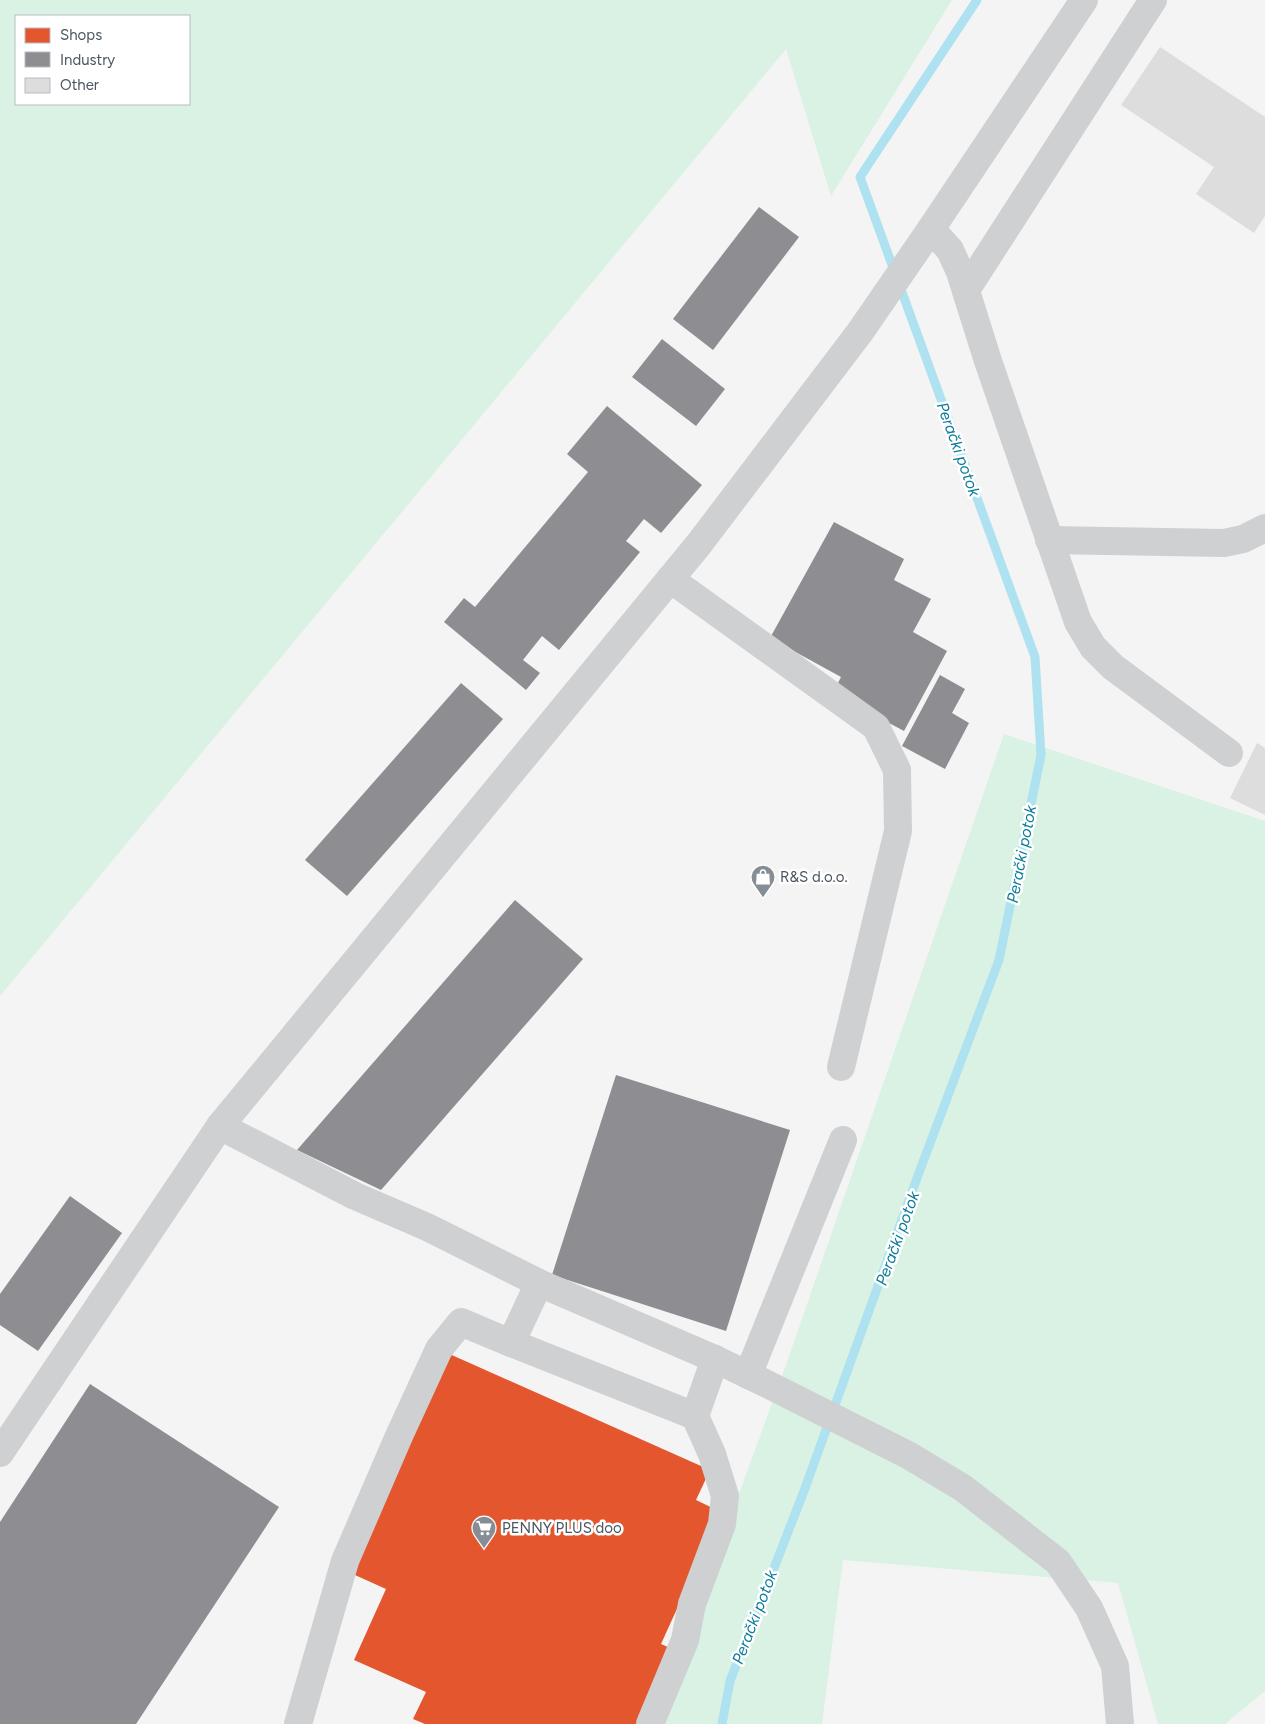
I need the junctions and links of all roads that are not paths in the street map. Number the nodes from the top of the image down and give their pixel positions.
1 (1084, 0) edge
2 (1153, 0) edge
3 (924, 239) junction
4 (966, 290) junction
5 (1265, 528) edge
6 (1049, 540) junction
7 (670, 579) junction
8 (1228, 753) dead end
9 (841, 1067) dead end
10 (220, 1126) junction
11 (843, 1140) dead end
12 (539, 1283) junction
13 (511, 1343) junction
14 (715, 1359) junction
15 (758, 1380) junction
16 (695, 1416) junction
17 (0, 1453) edge
18 (298, 1724) edge
19 (650, 1724) edge
20 (1120, 1724) edge

1 - 3 street
2 - 4 street
3 - 4 street
3 - 7 street
4 - 6 street
5 - 6 street
6 - 8 street
7 - 9 street
7 - 10 street
10 - 12 street
10 - 17 street
11 - 15 street
12 - 13 street
12 - 14 street
13 - 16 street
13 - 18 street
14 - 15 street
14 - 16 street
15 - 20 street
16 - 19 street

